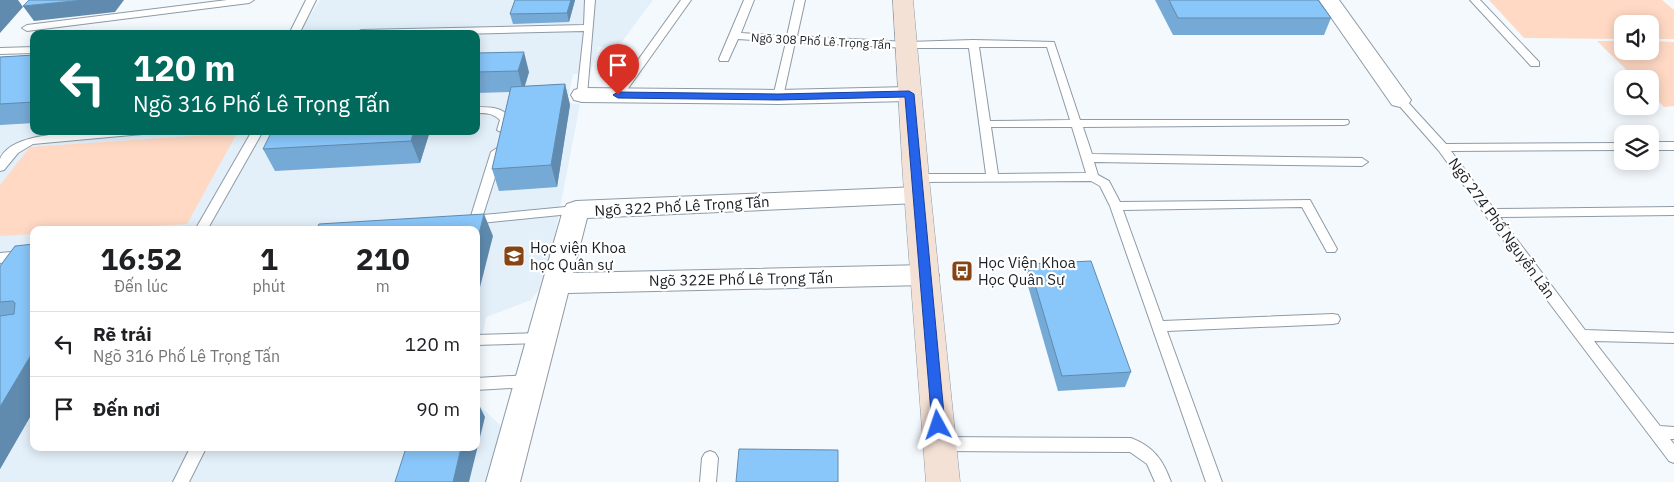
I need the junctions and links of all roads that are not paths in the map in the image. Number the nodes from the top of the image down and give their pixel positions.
1 (249, 0) edge
2 (311, 0) edge
3 (590, 0) edge
4 (686, 0) edge
5 (749, 0) edge
6 (800, 0) edge
7 (903, 0) edge
8 (1329, 0) edge
9 (1475, 0) edge
10 (27, 28) dead end
11 (589, 28) junction
12 (296, 30) edge
13 (480, 30) edge
14 (735, 36) junction
15 (792, 39) junction
16 (973, 44) junction
17 (907, 45) junction
18 (30, 50) edge
19 (0, 51) edge
20 (724, 59) dead end
21 (1535, 64) dead end
22 (909, 94) junction
23 (582, 95) joint
24 (618, 95) junction
25 (778, 97) junction
26 (1400, 100) joint
27 (480, 110) edge
28 (1344, 122) dead end
29 (985, 124) junction
30 (1076, 124) junction
31 (93, 135) edge
32 (256, 135) edge
33 (1614, 146) edge
34 (1659, 146) edge
35 (1674, 146) edge
36 (1443, 148) junction
37 (1087, 158) junction
38 (1362, 162) dead end
39 (0, 167) edge
40 (1093, 177) junction
41 (993, 179) junction
42 (917, 186) junction
43 (1116, 206) junction
44 (576, 210) junction
45 (1674, 211) edge
46 (1490, 213) junction
47 (476, 219) junction
48 (458, 221) edge
49 (203, 226) edge
50 (1331, 249) dead end
51 (30, 255) edge
52 (14, 256) junction
53 (0, 258) edge
54 (5, 270) edge
55 (925, 275) junction
56 (557, 283) junction
57 (1333, 319) dead end
58 (1158, 326) junction
59 (1581, 335) junction
60 (540, 338) junction
61 (1674, 338) edge
62 (480, 340) edge
63 (529, 381) junction
64 (480, 384) edge
65 (1656, 432) junction
66 (1674, 433) edge
67 (940, 444) junction
68 (196, 451) edge
69 (1674, 456) edge
70 (710, 458) dead end
71 (181, 482) edge
72 (503, 482) edge
73 (708, 482) edge
74 (943, 482) edge
75 (1163, 482) edge
76 (1214, 482) edge

1 - 10 lane
2 - 12 lane
3 - 11 lane
4 - 24 lane
5 - 14 lane
6 - 15 lane
7 - 17 main road
8 - 26 street, Ngõ 274 Phố Nguyễn Lân
9 - 21 lane
11 - 13 lane
11 - 23 lane
14 - 15 lane, Ngõ 308 Phố Lê Trọng Tấn
14 - 20 lane
15 - 17 lane, Ngõ 308 Phố Lê Trọng Tấn
15 - 25 lane
16 - 17 lane, Ngõ 308 Phố Lê Trọng Tấn
16 - 29 lane
16 - 30 lane, Ngõ 308 Phố Lê Trọng Tấn
17 - 22 main road
18 - 19 lane
22 - 25 street
22 - 42 main road
23 - 24 street
24 - 25 street
26 - 36 lane, Ngõ 274 Phố Nguyễn Lân
27 - 47 lane
28 - 30 lane
29 - 30 lane
29 - 41 lane
30 - 37 lane
31 - 39 lane
32 - 49 lane
33 - 36 lane
34 - 35 lane
36 - 46 lane, Ngõ 274 Phố Nguyễn Lân
37 - 38 lane
37 - 40 lane
40 - 41 lane
40 - 43 lane
41 - 42 lane
42 - 44 street, Ngõ 322 Phố Lê Trọng Tấn
42 - 55 main road
43 - 50 lane
43 - 58 lane
44 - 47 lane
44 - 56 street, Ngõ 322 Phố Lê Trọng Tấn
45 - 46 lane
46 - 59 lane, Ngõ 274 Phố Nguyễn Lân
47 - 48 lane
51 - 52 lane
52 - 53 lane
52 - 54 lane
55 - 56 street, Ngõ 322E Phố Lê Trọng Tấn
55 - 67 main road
56 - 60 street, Ngõ 322 Phố Lê Trọng Tấn
57 - 58 lane
58 - 76 lane
59 - 61 lane
59 - 65 lane, Ngõ 274 Phố Nguyễn Lân
60 - 62 lane
60 - 63 street, Ngõ 322 Phố Lê Trọng Tấn
63 - 64 lane
63 - 72 street, Ngõ 322 Phố Lê Trọng Tấn
65 - 66 lane
65 - 69 lane, Ngõ 274 Phố Nguyễn Lân
67 - 74 main road
67 - 75 lane
68 - 71 lane
70 - 73 lane

